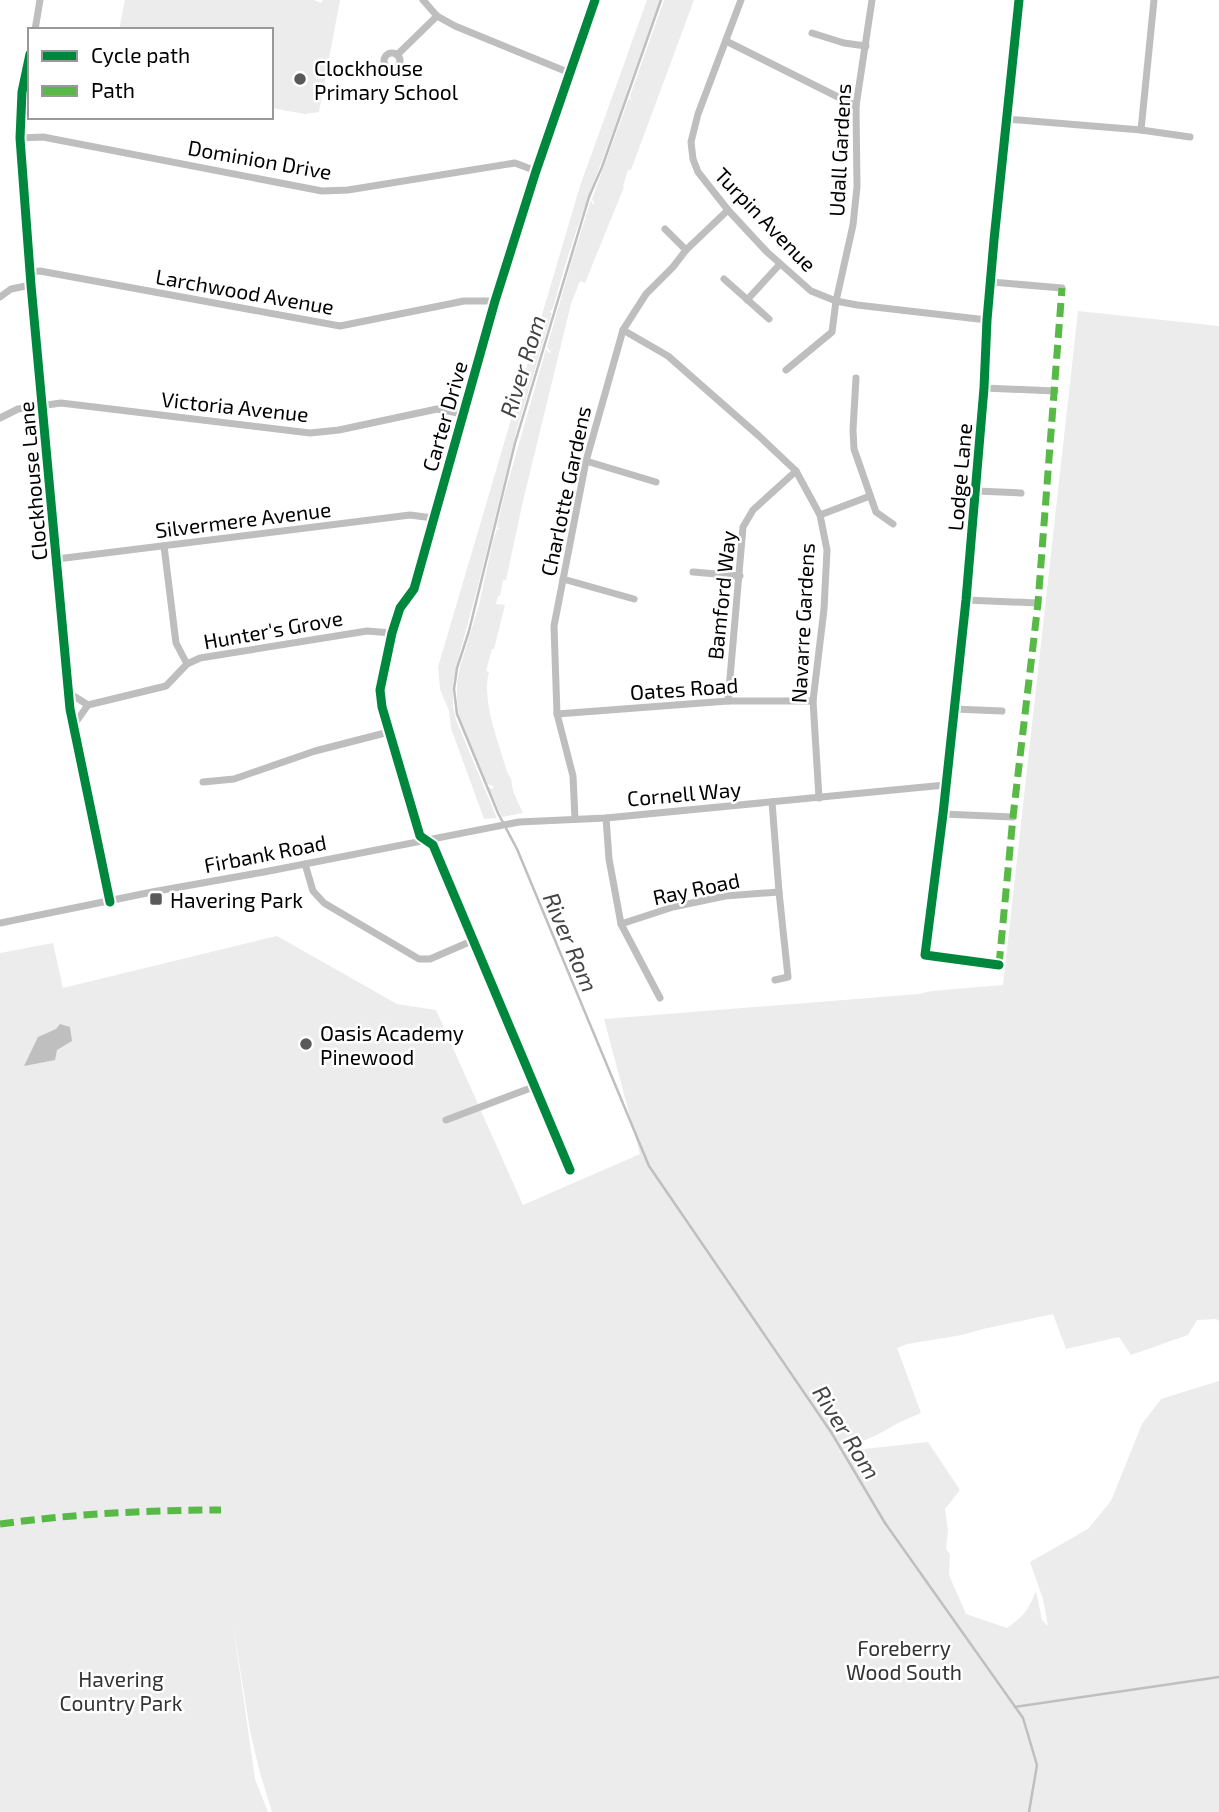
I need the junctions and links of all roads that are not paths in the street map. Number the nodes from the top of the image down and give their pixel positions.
1 (40, 0) edge
2 (424, 0) edge
3 (595, 0) edge
4 (741, 0) edge
5 (873, 0) edge
6 (1019, 0) edge
7 (1154, 0) edge
8 (437, 16) junction
9 (35, 28) edge
10 (812, 33) dead end
11 (726, 41) junction
12 (866, 46) junction
13 (397, 55) dead end
14 (28, 64) edge
15 (570, 73) junction
16 (856, 106) junction
17 (1006, 119) junction
18 (1141, 130) junction
19 (1190, 137) dead end
20 (20, 138) junction
21 (536, 171) junction
22 (728, 210) junction
23 (665, 229) dead end
24 (686, 250) junction
25 (780, 264) junction
26 (30, 271) junction
27 (724, 279) dead end
28 (990, 282) junction
29 (31, 285) junction
30 (1062, 288) dead end
31 (0, 297) edge
32 (747, 300) junction
33 (495, 301) junction
34 (836, 301) junction
35 (769, 319) dead end
36 (987, 320) junction
37 (624, 330) junction
38 (786, 370) dead end
39 (856, 378) dead end
40 (984, 388) junction
41 (1055, 391) dead end
42 (43, 405) junction
43 (463, 414) junction
44 (0, 418) edge
45 (586, 461) junction
46 (796, 471) junction
47 (656, 481) dead end
48 (976, 491) junction
49 (1021, 493) dead end
50 (870, 496) junction
51 (820, 515) junction
52 (433, 518) junction
53 (893, 524) dead end
54 (164, 547) junction
55 (57, 559) junction
56 (693, 572) dead end
57 (740, 576) junction
58 (563, 579) junction
59 (634, 599) dead end
60 (966, 600) junction
61 (1038, 603) dead end
62 (392, 633) junction
63 (187, 664) junction
64 (69, 693) junction
65 (729, 701) junction
66 (813, 701) junction
67 (88, 705) junction
68 (954, 709) junction
69 (1002, 711) dead end
70 (557, 714) junction
71 (74, 726) junction
72 (389, 732) junction
73 (203, 782) dead end
74 (945, 785) junction
75 (819, 798) junction
76 (772, 802) junction
77 (943, 814) junction
78 (1013, 817) dead end
79 (606, 818) junction
80 (575, 819) junction
81 (427, 841) junction
82 (305, 864) junction
83 (779, 892) junction
84 (110, 902) junction
85 (0, 923) edge
86 (621, 924) junction
87 (474, 940) junction
88 (999, 965) dead end
89 (775, 980) dead end
90 (660, 998) dead end
91 (536, 1086) junction
92 (446, 1120) dead end
93 (570, 1170) dead end

1 - 9 street
2 - 8 street
3 - 15 street, Carter Drive
4 - 11 street, Turpin Avenue
5 - 12 street, Udall Gardens
6 - 17 street, Lodge Lane
7 - 18 street
8 - 13 street
8 - 15 street
10 - 12 street
11 - 16 street
11 - 22 street, Turpin Avenue
12 - 16 street, Udall Gardens
14 - 20 street, Clockhouse Lane
15 - 21 street, Carter Drive
16 - 34 street, Udall Gardens
17 - 18 street
17 - 28 street, Lodge Lane
18 - 19 street
20 - 21 street, Dominion Drive
20 - 26 street, Clockhouse Lane
21 - 33 street, Carter Drive
22 - 24 street, Charlotte Gardens
22 - 25 street, Turpin Avenue
23 - 24 street
24 - 37 street, Charlotte Gardens
25 - 32 street
25 - 34 street, Turpin Avenue
26 - 29 street, Clockhouse Lane
26 - 33 street, Larchwood Avenue
27 - 32 street
28 - 30 street
28 - 36 street, Lodge Lane
29 - 31 street
29 - 42 street, Clockhouse Lane
32 - 35 street
33 - 43 street, Carter Drive
34 - 36 street, Turpin Avenue
34 - 38 street, Udall Gardens
36 - 40 street, Lodge Lane
37 - 45 street, Charlotte Gardens
37 - 46 street, Navarre Gardens
39 - 50 street
40 - 41 street
40 - 48 street, Lodge Lane
42 - 43 street, Victoria Avenue
42 - 44 street, Victoria Avenue
42 - 55 street, Clockhouse Lane
43 - 52 street, Carter Drive
45 - 47 street
45 - 58 street, Charlotte Gardens
46 - 51 street, Navarre Gardens
46 - 57 street, Bamford Way
48 - 49 street
48 - 60 street, Lodge Lane
50 - 51 street
50 - 53 street
51 - 66 street, Navarre Gardens
52 - 54 street, Silvermere Avenue
52 - 62 street, Carter Drive
54 - 55 street, Silvermere Avenue
54 - 63 street
55 - 64 street, Clockhouse Lane
56 - 57 street
57 - 65 street, Bamford Way
58 - 59 street
58 - 70 street, Charlotte Gardens
60 - 61 street
60 - 68 street, Lodge Lane
62 - 63 street, Hunter's Grove
62 - 72 street, Carter Drive
63 - 67 street, Hunter's Grove
64 - 67 street
64 - 71 street, Clockhouse Lane
65 - 66 street, Oates Road
65 - 70 street, Oates Road
66 - 75 street, Navarre Gardens
67 - 71 street
68 - 69 street
68 - 74 street, Lodge Lane
70 - 80 street, Charlotte Gardens
71 - 84 street, Clockhouse Lane
72 - 73 street
72 - 81 street, Carter Drive
74 - 75 street, Cornell Way
74 - 77 street, Lodge Lane
75 - 76 street, Cornell Way
76 - 79 street, Cornell Way
76 - 83 street
77 - 78 street
77 - 88 street, Lodge Lane
79 - 80 street, Cornell Way
79 - 86 street
80 - 81 street, Cornell Way
81 - 82 street, Firbank Road
81 - 87 street, Carter Drive
82 - 84 street, Firbank Road
82 - 87 street
83 - 86 street, Ray Road
83 - 89 street
84 - 85 street, Firbank Road
86 - 90 street
87 - 91 street, Carter Drive
91 - 92 street
91 - 93 street, Carter Drive

